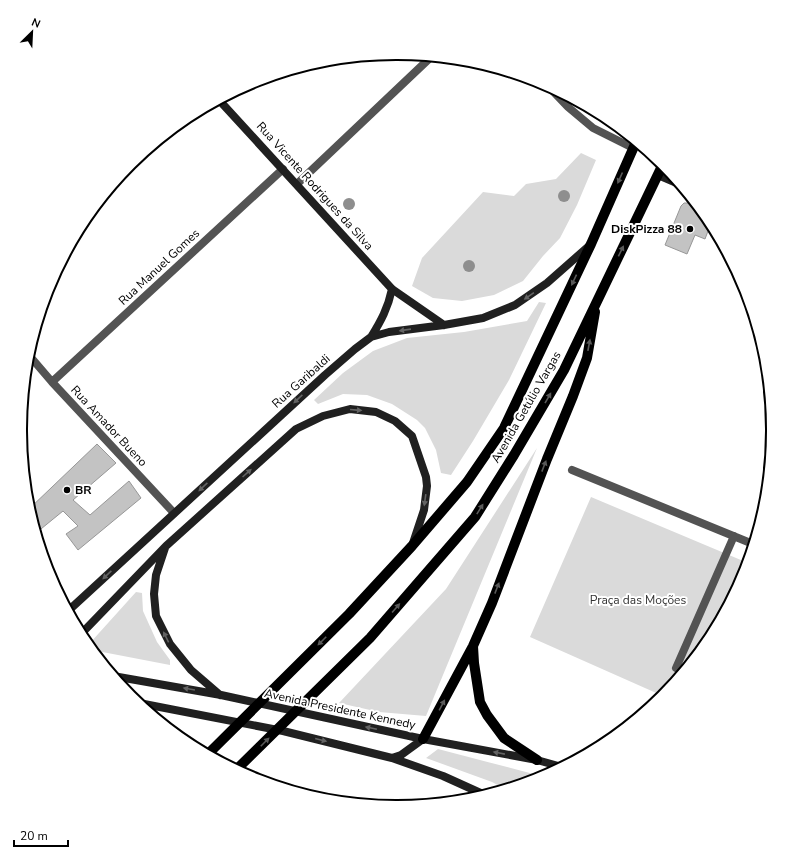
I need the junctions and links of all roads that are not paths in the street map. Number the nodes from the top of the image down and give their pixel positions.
1 (426, 62) edge
2 (561, 99) edge
3 (223, 104) edge
4 (627, 142) edge
5 (634, 147) edge
6 (283, 169) junction
7 (660, 171) edge
8 (658, 175) junction
9 (667, 179) edge
10 (297, 184) junction
11 (591, 244) junction
12 (392, 289) junction
13 (598, 298) junction
14 (444, 325) junction
15 (372, 337) junction
16 (34, 361) edge
17 (52, 382) junction
18 (572, 470) dead end
19 (174, 513) junction
20 (734, 536) junction
21 (748, 542) edge
22 (166, 546) junction
23 (412, 546) junction
24 (73, 607) edge
25 (86, 629) edge
26 (473, 646) junction
27 (676, 668) dead end
28 (122, 678) edge
29 (221, 695) junction
30 (150, 705) edge
31 (423, 739) junction
32 (212, 750) edge
33 (392, 758) junction
34 (537, 760) junction
35 (553, 764) edge
36 (242, 765) edge
37 (475, 791) edge

1 - 10 street
2 - 4 street
3 - 6 main road, Rua Vicente Rodrigues da Silva
5 -> 11 main road, Avenida Getúlio Vargas
6 - 10 main road, Rua Vicente Rodrigues da Silva
6 - 17 street, Rua Manuel Gomes
7 - 8 main road, Avenida Getúlio Vargas
8 - 9 main road
13 -> 8 main road, Avenida Getúlio Vargas
10 - 12 main road, Rua Vicente Rodrigues da Silva
11 -> 14 main road, Rua Garibaldi
11 -> 23 main road, Avenida Getúlio Vargas
12 - 14 main road, Rua Vicente Rodrigues da Silva
12 - 15 main road
26 -> 13 main road
36 -> 13 main road, Avenida Getúlio Vargas
14 -> 15 main road, Rua Garibaldi
15 -> 19 main road, Rua Garibaldi
16 - 17 street, Rua Amador Bueno
17 - 19 street, Rua Amador Bueno
18 - 20 street
19 -> 24 main road, Rua Garibaldi
20 - 21 street
20 - 27 street
22 -> 23 main road
22 - 25 main road
29 -> 22 main road
23 -> 32 main road, Avenida Getúlio Vargas
31 -> 26 main road
26 - 34 main road
29 -> 28 main road, Avenida Presidente Kennedy
31 -> 29 main road, Avenida Presidente Kennedy
30 -> 33 main road
31 - 33 main road
34 -> 31 main road, Avenida Presidente Kennedy
33 - 37 main road
34 - 35 main road, Avenida Presidente Kennedy

